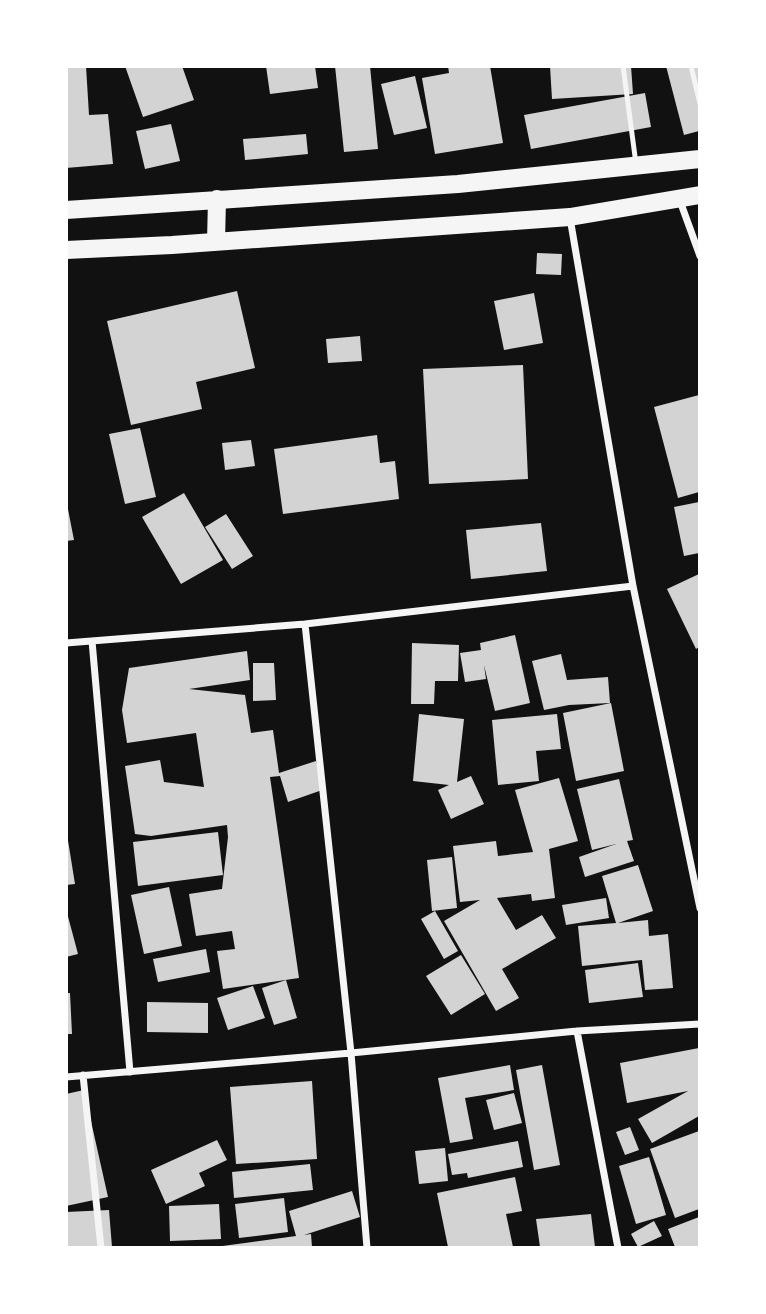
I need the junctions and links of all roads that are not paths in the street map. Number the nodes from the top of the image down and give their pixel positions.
1 (623, 66) edge
2 (691, 66) edge
3 (699, 104) edge
4 (699, 159) edge
5 (636, 167) junction
6 (699, 195) edge
7 (679, 199) junction
8 (217, 200) junction
9 (66, 210) edge
10 (570, 217) junction
11 (216, 242) junction
12 (66, 250) edge
13 (699, 256) edge
14 (633, 586) junction
15 (305, 624) junction
16 (92, 641) junction
17 (66, 643) edge
18 (699, 908) edge
19 (699, 1024) edge
20 (577, 1031) junction
21 (351, 1053) junction
22 (130, 1072) junction
23 (83, 1075) junction
24 (66, 1077) edge
25 (101, 1248) edge
26 (367, 1248) edge
27 (618, 1248) edge

1 - 5 lane
2 - 3 lane
4 - 5 main road
5 - 8 main road
6 - 7 main road
7 - 10 main road
7 - 13 street
8 - 9 main road
8 - 11 main road
10 - 11 main road
10 - 14 street
11 - 12 main road
14 - 15 street
14 - 18 street
15 - 16 street
15 - 21 street
16 - 17 street
16 - 22 street
19 - 20 street
20 - 21 street
20 - 27 street
21 - 22 street
21 - 26 street
22 - 23 street
23 - 24 street
23 - 25 street

